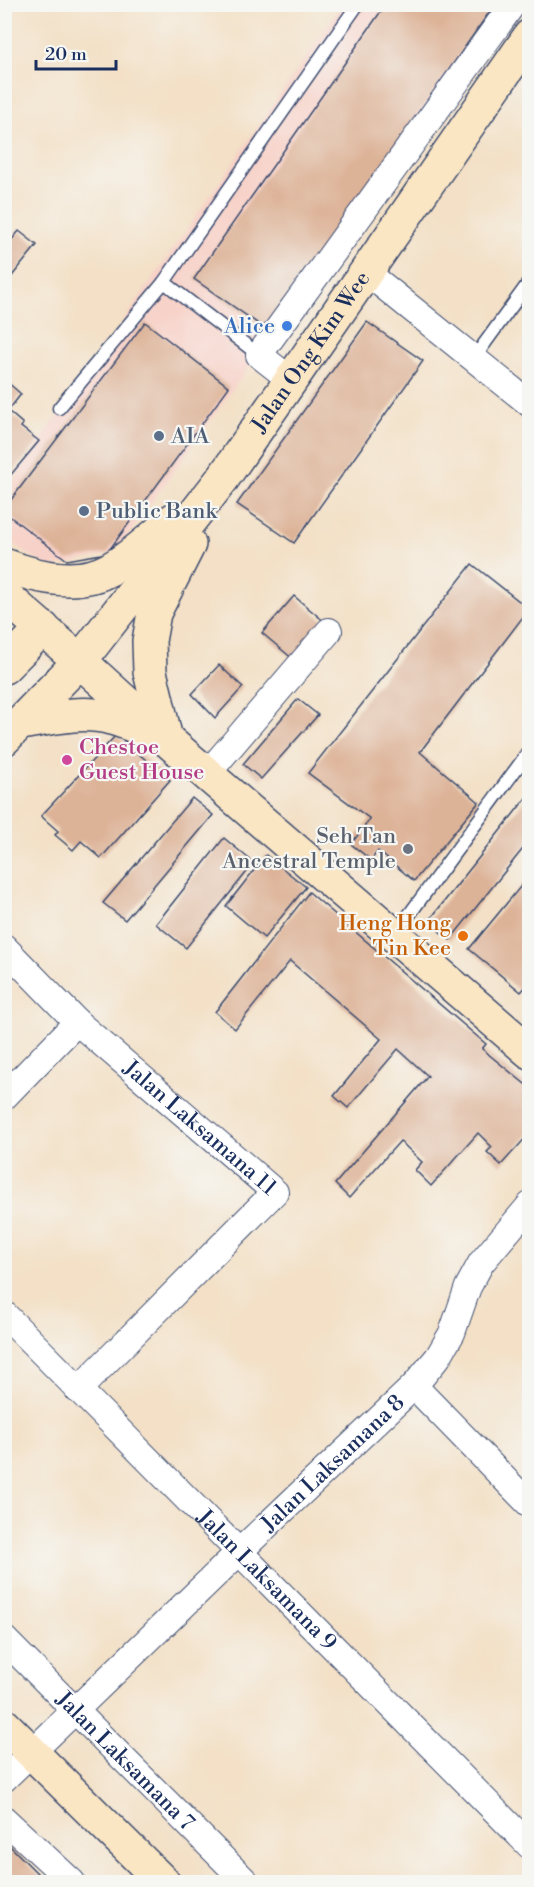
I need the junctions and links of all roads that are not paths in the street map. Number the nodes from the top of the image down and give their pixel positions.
1 (358, 4) edge
2 (513, 4) edge
3 (530, 36) edge
4 (365, 271) junction
5 (530, 281) edge
6 (164, 282) junction
7 (259, 355) junction
8 (474, 358) junction
9 (291, 380) junction
10 (530, 404) edge
11 (59, 408) dead end
12 (223, 478) junction
13 (4, 565) edge
14 (4, 596) edge
15 (43, 628) junction
16 (329, 631) dead end
17 (80, 661) junction
18 (4, 667) edge
19 (13, 731) edge
20 (166, 739) junction
21 (530, 750) edge
22 (207, 774) junction
23 (394, 935) junction
24 (4, 947) edge
25 (77, 1022) junction
26 (530, 1052) edge
27 (4, 1097) edge
28 (530, 1205) edge
29 (4, 1314) edge
30 (414, 1386) junction
31 (78, 1390) junction
32 (530, 1505) edge
33 (238, 1552) junction
34 (4, 1639) edge
35 (75, 1711) junction
36 (4, 1725) edge
37 (32, 1753) junction
38 (4, 1779) edge
39 (4, 1819) edge
40 (530, 1845) edge
41 (72, 1882) edge
42 (163, 1882) edge
43 (246, 1882) edge

1 - 6 lane
2 - 7 street
3 - 4 main road, Jalan Ong Kim Wee
4 - 8 street
4 - 9 main road, Jalan Ong Kim Wee
5 - 8 lane
6 - 7 lane
6 - 11 lane
7 - 9 street
8 - 10 street
9 - 12 main road, Jalan Ong Kim Wee
12 - 13 main road
12 - 17 main road, Jalan Ong Kim Wee
12 - 20 main road
14 - 15 main road
15 - 17 main road
15 - 18 main road
16 - 22 street
17 - 19 main road, Jalan Ong Kim Wee
17 - 20 main road
19 - 20 main road
20 - 22 main road
21 - 23 lane
22 - 23 main road
23 - 26 main road
24 - 25 street
25 - 27 street
25 - 31 street, Jalan Laksamana 11
28 - 30 street, Jalan Laksamana 8
29 - 31 street, Jalan Laksamana 9
30 - 32 street
30 - 33 street, Jalan Laksamana 8
31 - 33 street, Jalan Laksamana 9
33 - 35 street, Jalan Laksamana 8
33 - 40 street, Jalan Laksamana 9
34 - 35 street, Jalan Laksamana 7
35 - 37 street, Jalan Laksamana 8
35 - 43 street, Jalan Laksamana 7
36 - 37 main road
37 - 38 street, Jalan Laksamana 8
37 - 42 main road
39 - 41 street

